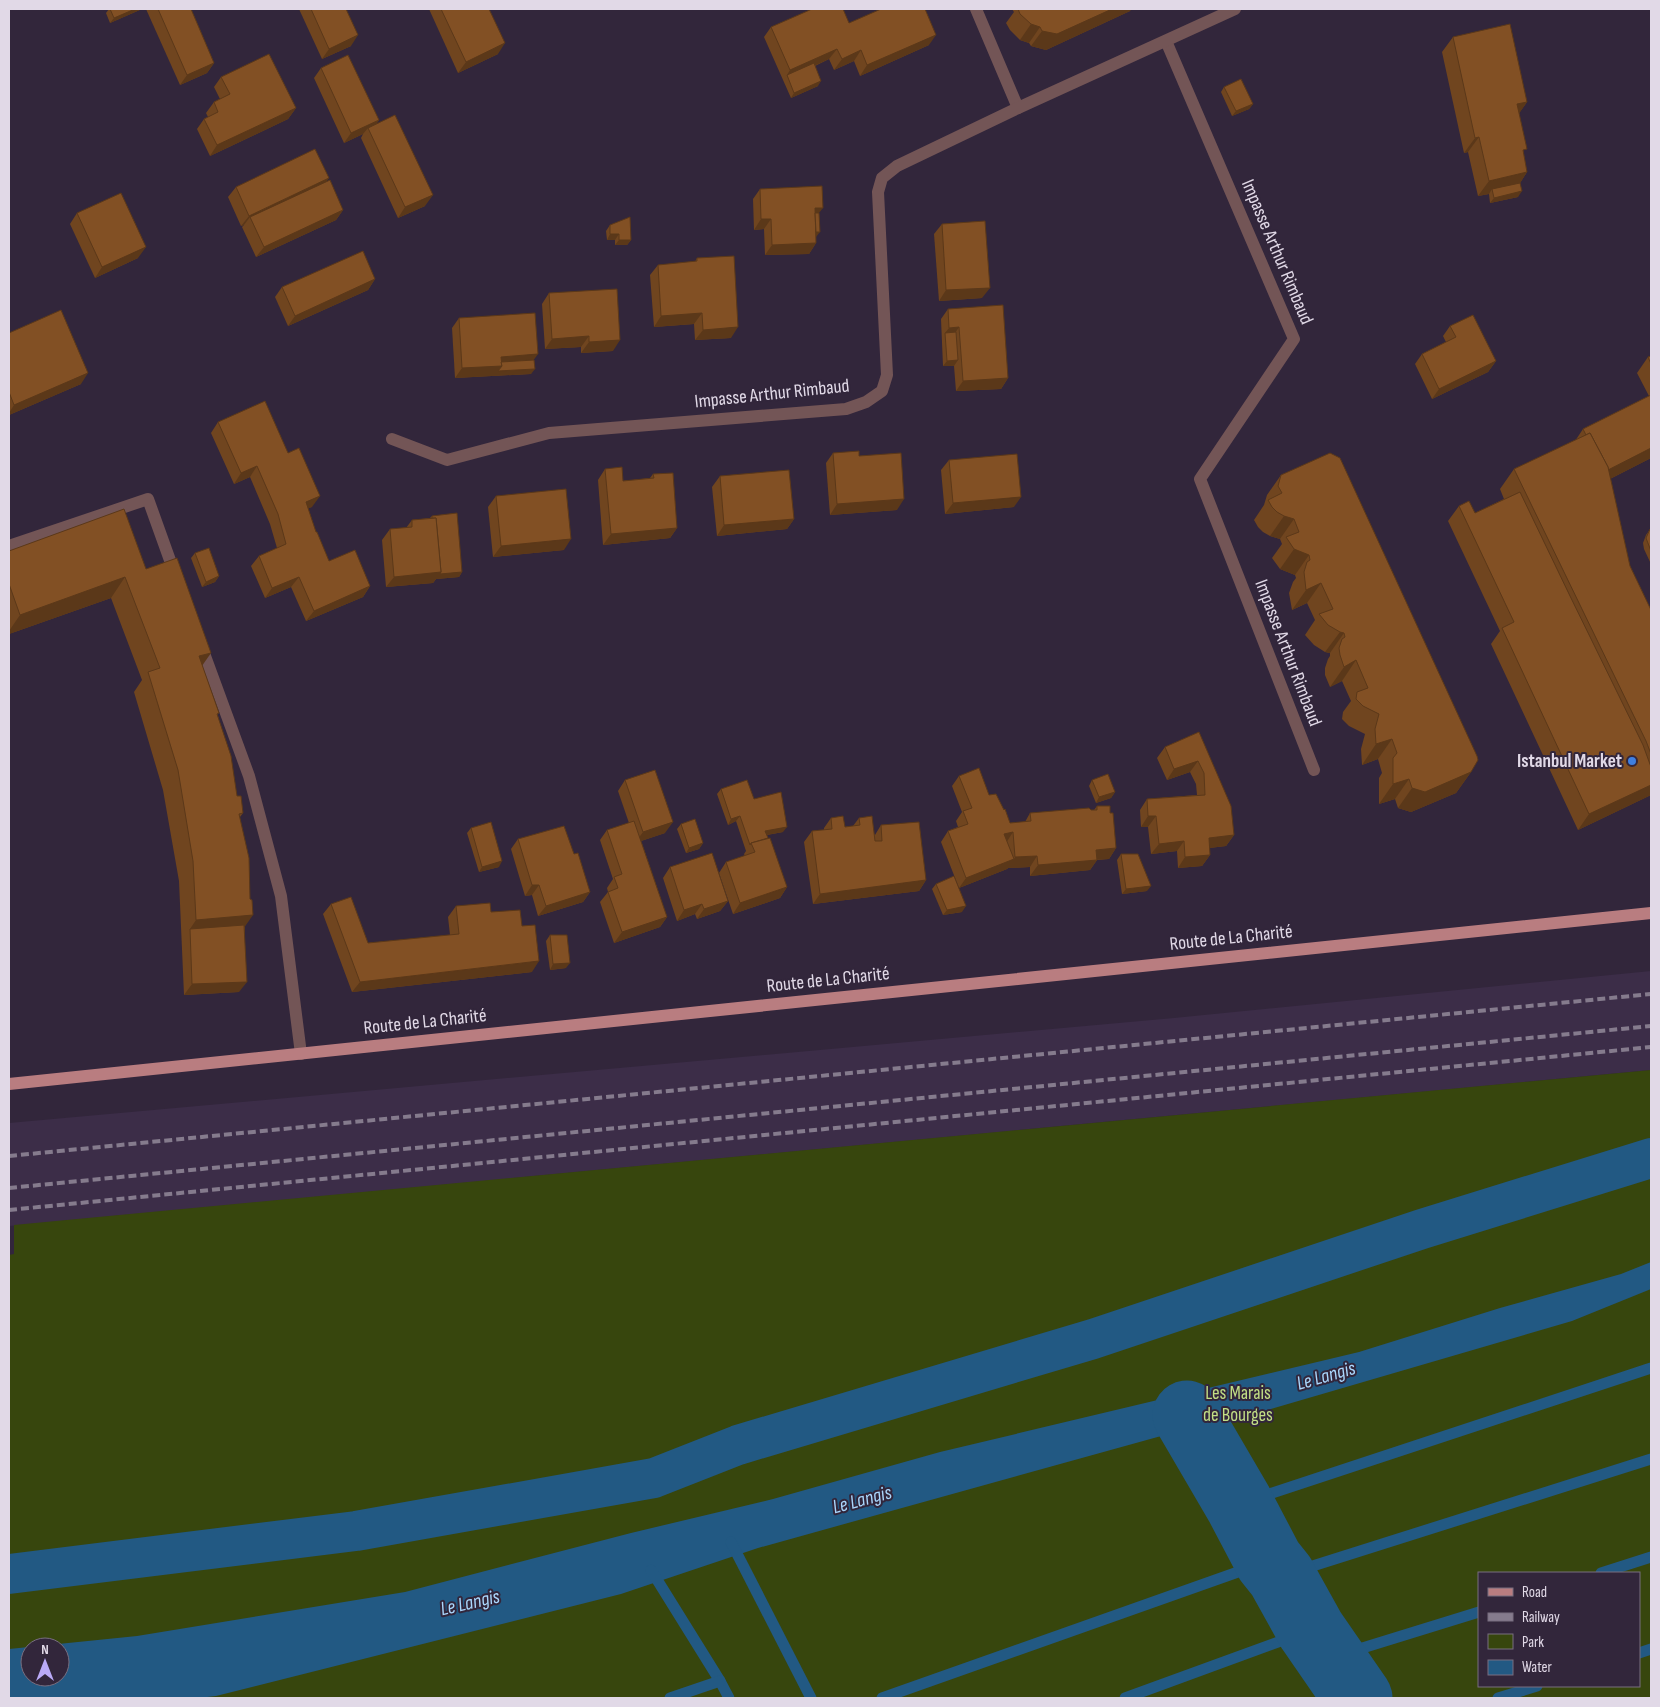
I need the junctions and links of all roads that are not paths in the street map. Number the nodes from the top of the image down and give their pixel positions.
1 (976, 9) edge
2 (1235, 9) edge
3 (1166, 41) junction
4 (1018, 108) junction
5 (392, 439) dead end
6 (9, 546) edge
7 (182, 591) edge
8 (198, 638) edge
9 (1314, 770) dead end
10 (1651, 913) edge
11 (301, 1054) junction
12 (9, 1084) edge

1 - 4 street
2 - 3 street, Impasse Arthur Rimbaud
3 - 4 street, Impasse Arthur Rimbaud
3 - 9 street, Impasse Arthur Rimbaud
4 - 5 street, Impasse Arthur Rimbaud
6 - 7 street
8 - 11 street
10 - 11 main road, Route de La Charité
11 - 12 main road, Route de La Charité

